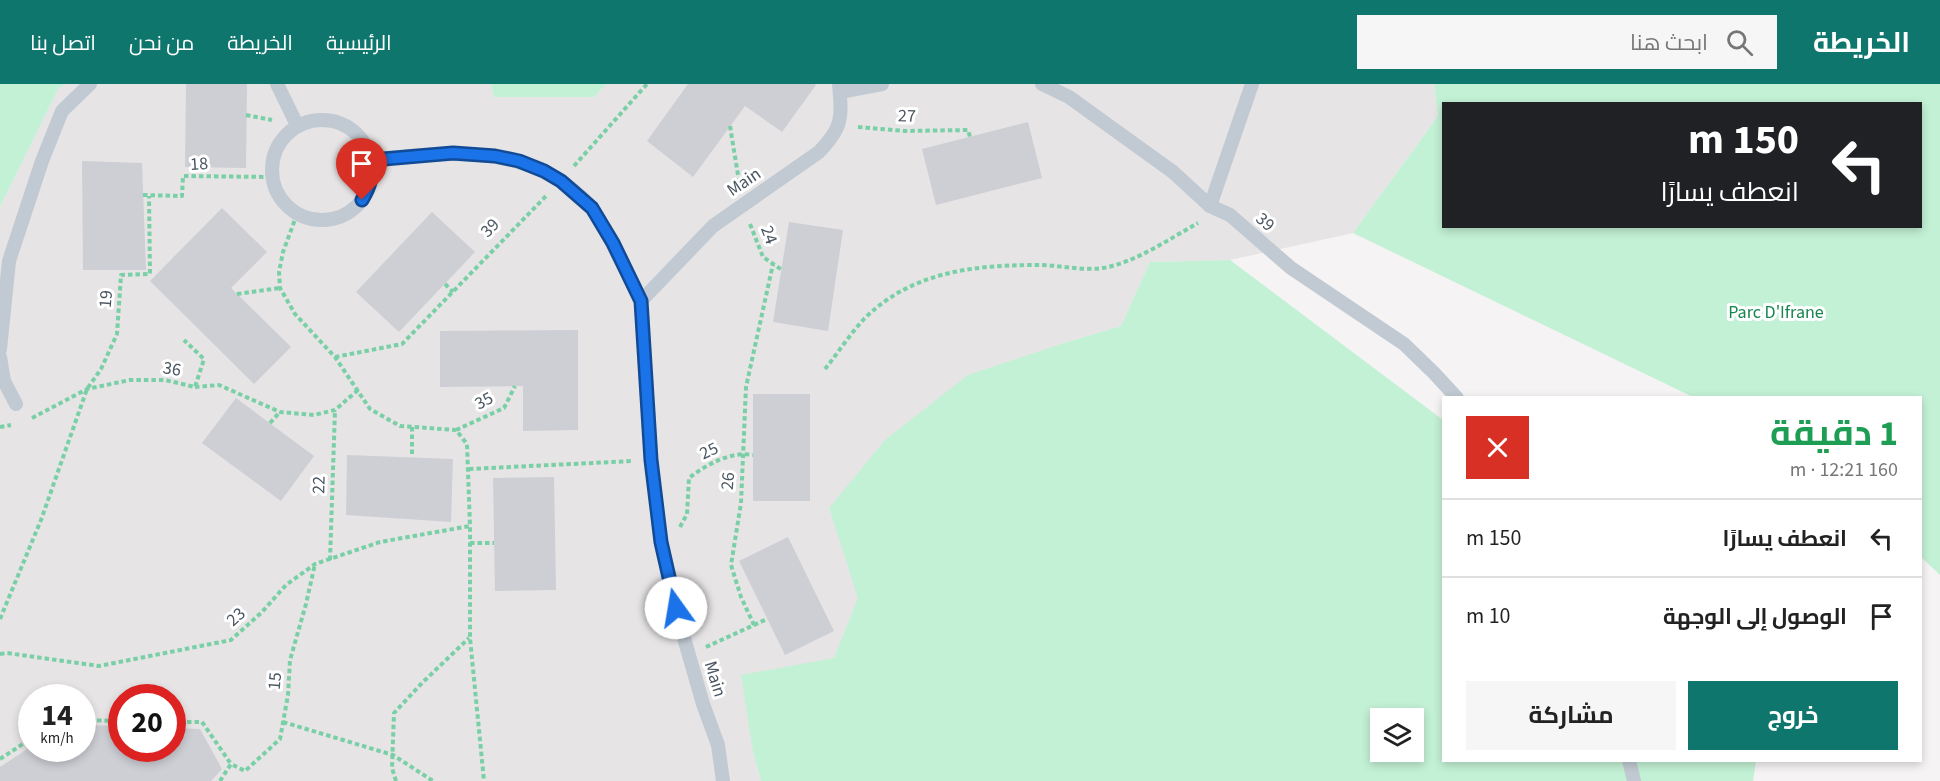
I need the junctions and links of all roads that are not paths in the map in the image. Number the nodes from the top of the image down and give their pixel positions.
1 (90, 84) edge
2 (277, 84) edge
3 (882, 84) edge
4 (1042, 84) edge
5 (1252, 84) edge
6 (840, 88) edge
7 (297, 125) junction
8 (372, 160) junction
9 (1210, 206) junction
10 (641, 301) junction
11 (0, 349) edge
12 (0, 357) edge
13 (1455, 396) edge
14 (16, 404) dead end
15 (1629, 762) edge
16 (723, 781) edge
17 (1634, 781) edge

1 - 11 lane
2 - 7 lane
3 - 6 lane
4 - 9 lane, 39
5 - 9 lane
6 - 10 lane, Main
7 - 8 lane
7 - 8 lane
8 - 10 lane, Main
9 - 13 lane, 39
10 - 16 lane, Main
12 - 14 lane
15 - 17 lane

